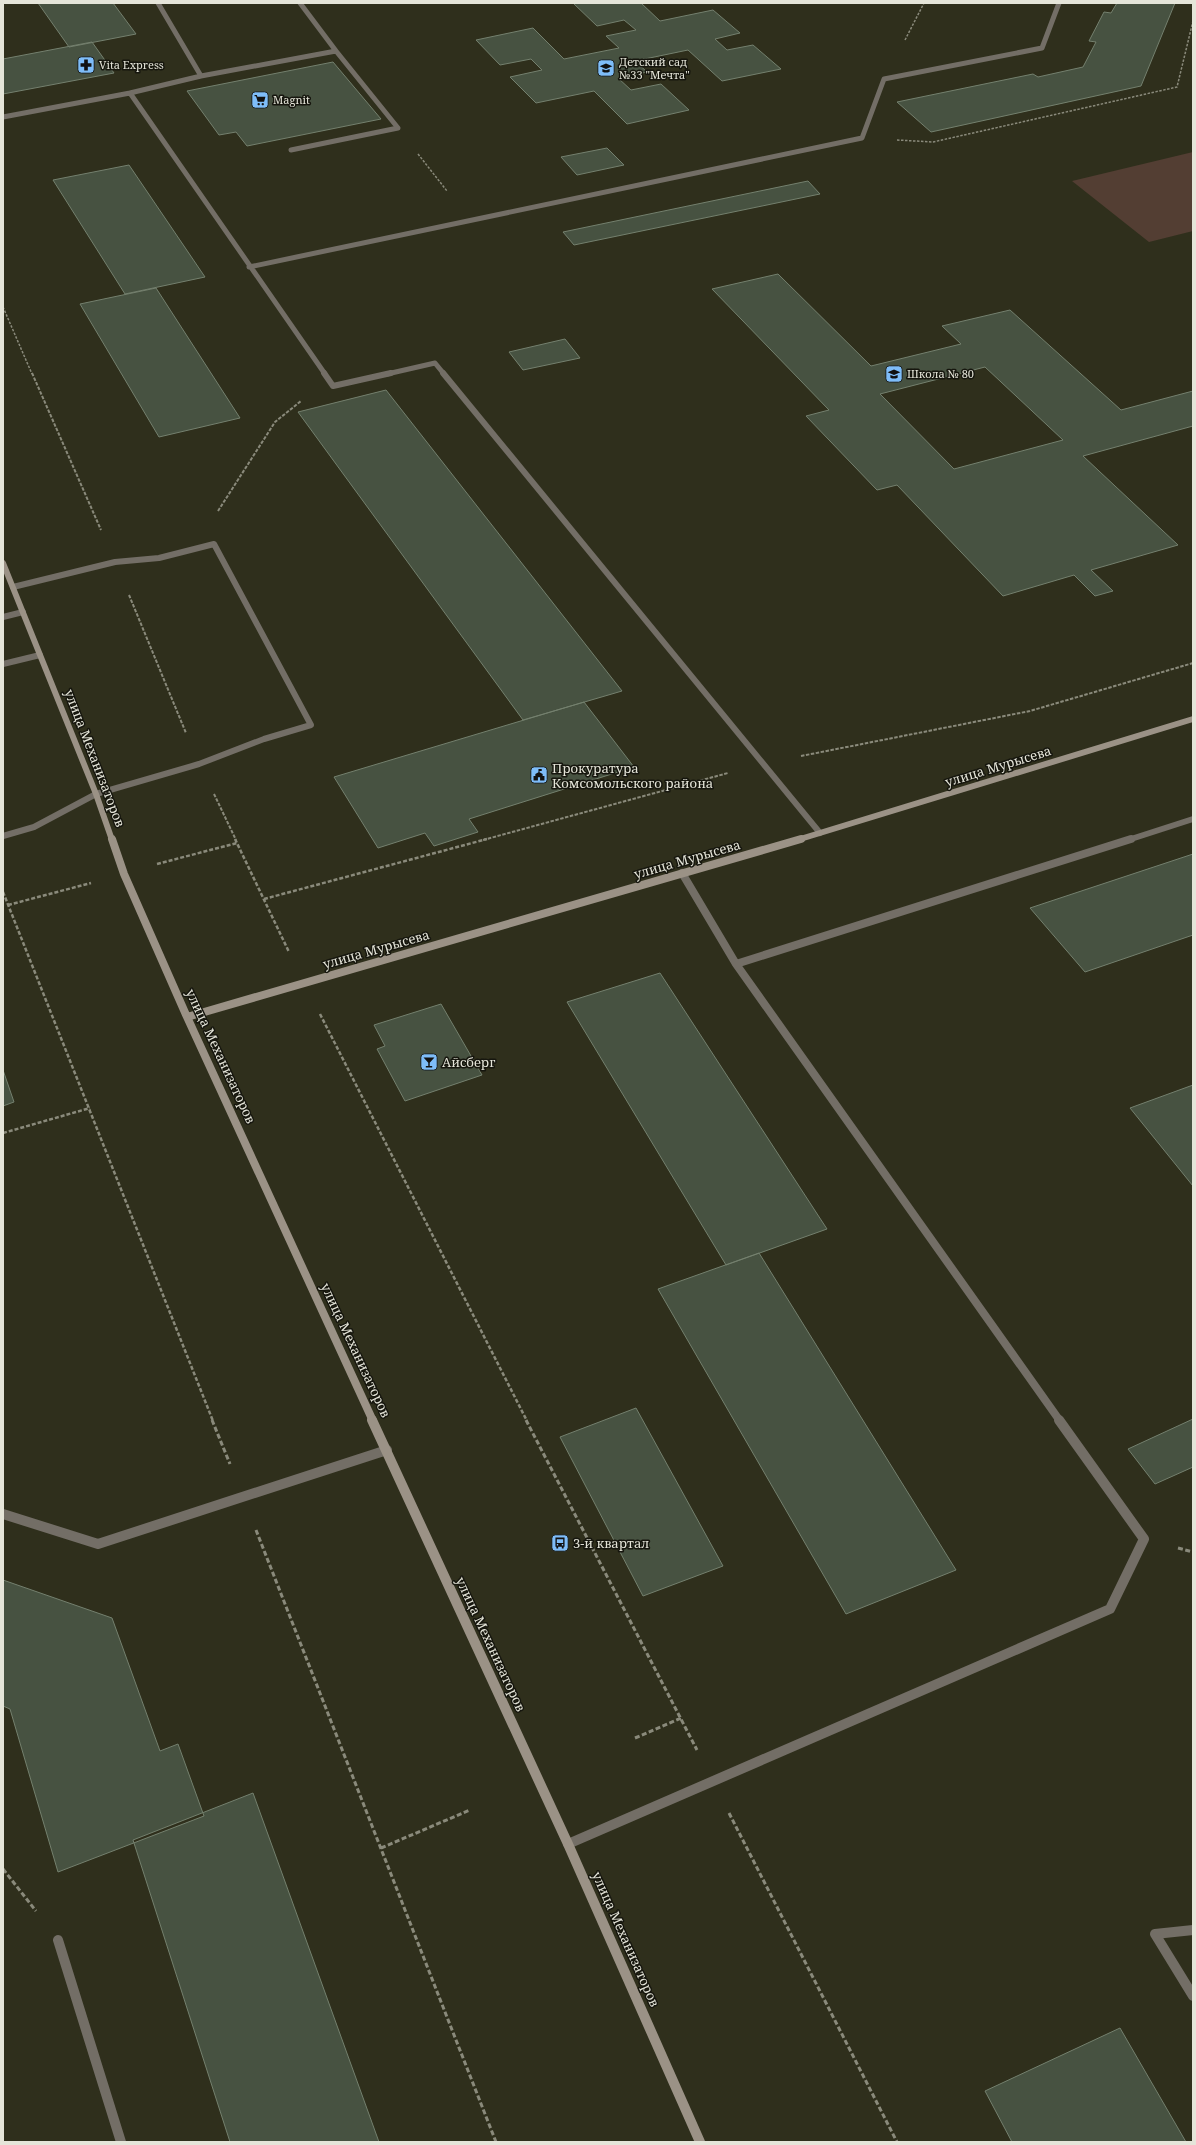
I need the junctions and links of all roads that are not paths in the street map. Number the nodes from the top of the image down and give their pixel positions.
1 (158, 3) edge
2 (300, 3) edge
3 (1060, 3) edge
4 (336, 51) junction
5 (201, 76) junction
6 (130, 93) junction
7 (3, 117) edge
8 (291, 150) dead end
9 (250, 267) junction
10 (3, 563) edge
11 (13, 587) junction
12 (23, 612) junction
13 (3, 617) edge
14 (40, 655) junction
15 (3, 664) edge
16 (1193, 719) edge
17 (96, 794) junction
18 (1193, 819) edge
19 (820, 833) junction
20 (3, 836) edge
21 (682, 873) junction
22 (736, 964) junction
23 (187, 1017) junction
24 (386, 1450) junction
25 (3, 1514) edge
26 (568, 1844) junction
27 (1193, 1930) edge
28 (58, 1940) road end
29 (1193, 1996) edge
30 (121, 2142) edge
31 (700, 2142) edge

1 - 5 lane
2 - 4 lane
3 - 9 lane
4 - 5 lane
4 - 8 lane
5 - 6 lane
6 - 7 lane
6 - 9 lane
9 - 19 lane
10 - 11 main road, улица Механизаторов
11 - 12 main road, улица Механизаторов
11 - 17 lane
12 - 13 lane
12 - 14 main road, улица Механизаторов
14 - 15 lane
14 - 17 main road, улица Механизаторов
16 - 19 main road, улица Мурысева
17 - 20 lane
17 - 23 main road, улица Механизаторов
18 - 22 lane
19 - 21 main road, улица Мурысева
21 - 22 lane
21 - 23 main road, улица Мурысева
22 - 26 lane
23 - 24 main road, улица Механизаторов
24 - 25 lane
24 - 26 main road, улица Механизаторов
26 - 31 main road, улица Механизаторов
27 - 29 lane
28 - 30 lane

